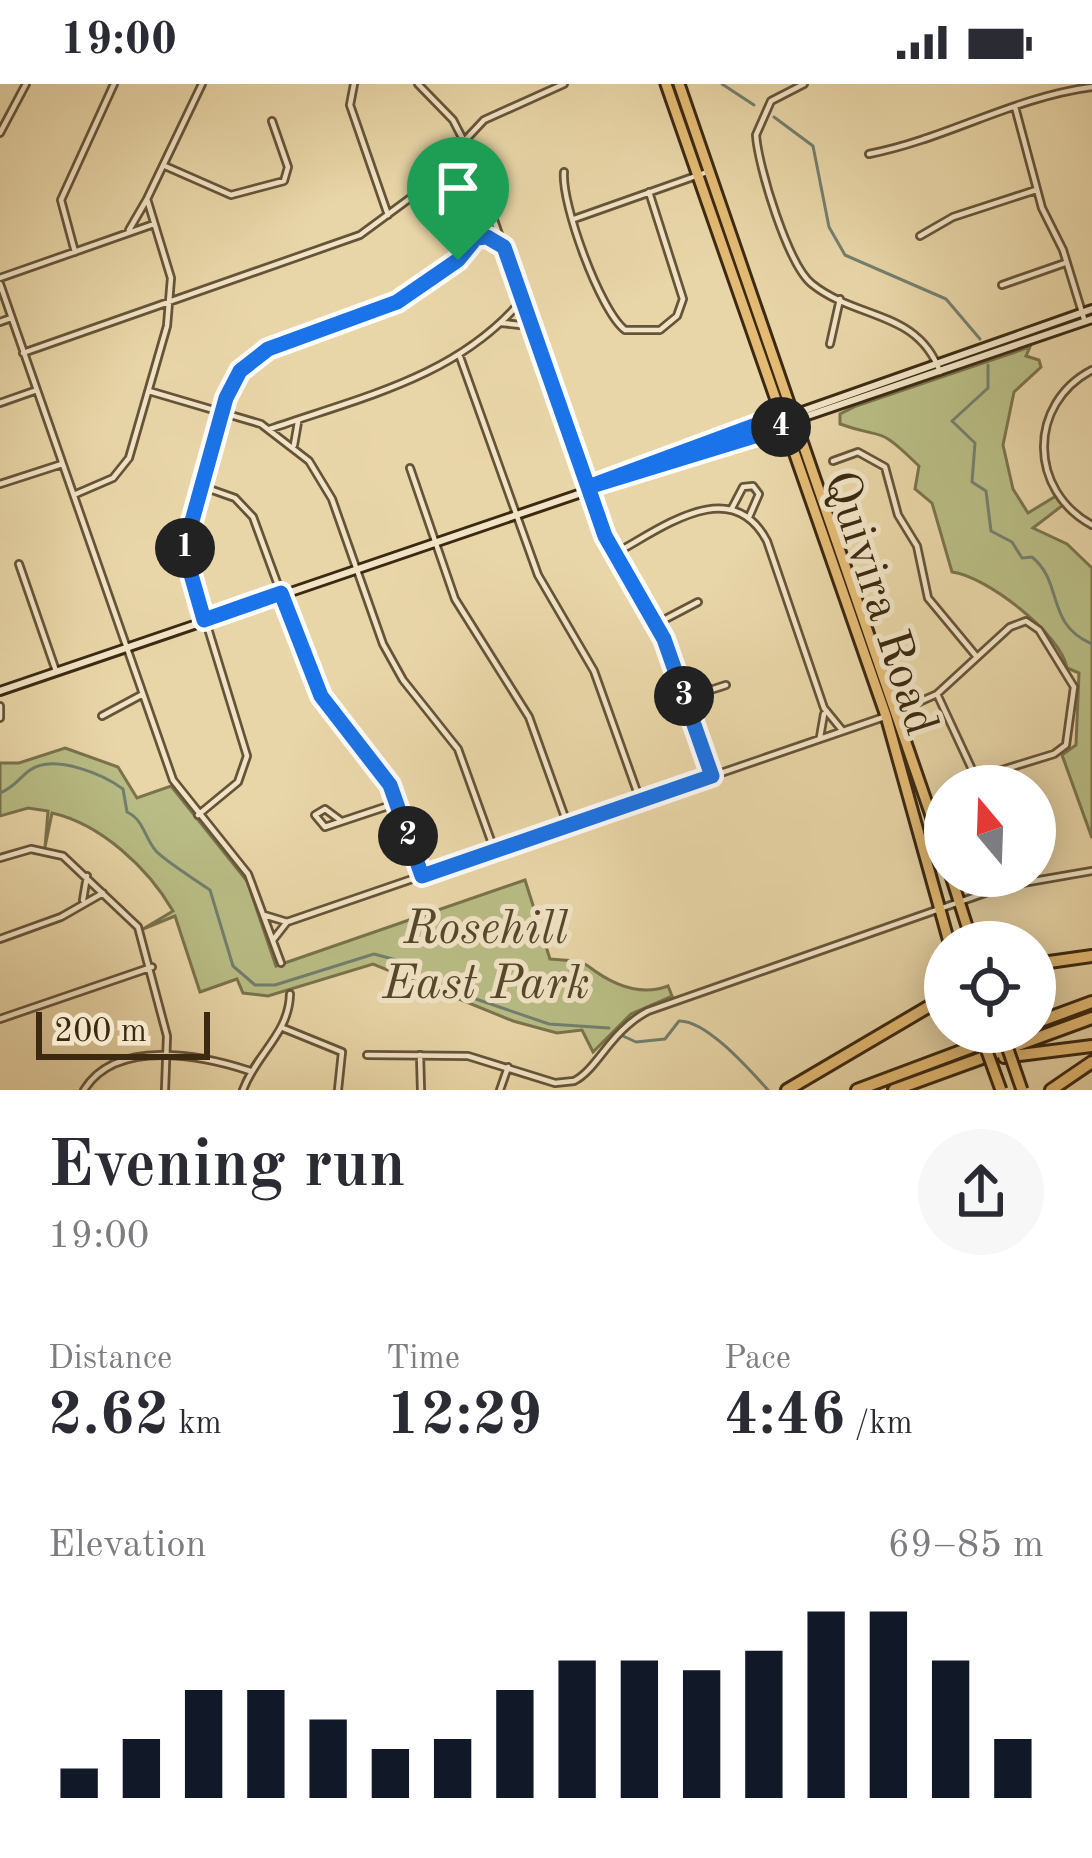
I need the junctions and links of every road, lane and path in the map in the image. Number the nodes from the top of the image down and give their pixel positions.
1 (26, 84) edge
2 (114, 84) edge
3 (202, 84) edge
4 (354, 84) edge
5 (418, 84) edge
6 (564, 84) edge
7 (666, 84) edge
8 (679, 84) edge
9 (804, 84) edge
10 (1092, 87) edge
11 (1015, 107) junction
12 (272, 121) dead end
13 (0, 133) edge
14 (463, 139) junction
15 (869, 154) dead end
16 (163, 165) junction
17 (710, 171) junction
18 (564, 172) dead end
19 (698, 176) junction
20 (1036, 190) junction
21 (649, 191) junction
22 (148, 199) junction
23 (493, 215) junction
24 (388, 217) junction
25 (574, 219) junction
26 (154, 224) junction
27 (127, 234) junction
28 (920, 236) dead end
29 (476, 238) junction
30 (504, 247) junction
31 (75, 252) junction
32 (1066, 263) junction
33 (0, 281) edge
34 (1002, 285) dead end
35 (522, 299) junction
36 (840, 299) junction
37 (171, 301) junction
38 (1092, 309) edge
39 (11, 318) junction
40 (1086, 318) edge
41 (0, 322) edge
42 (502, 323) junction
43 (532, 327) junction
44 (625, 330) junction
45 (621, 342) dead end
46 (830, 344) dead end
47 (23, 352) junction
48 (460, 357) junction
49 (936, 362) junction
50 (1092, 370) edge
51 (940, 372) junction
52 (37, 390) junction
53 (149, 391) junction
54 (0, 403) edge
55 (222, 412) junction
56 (790, 418) junction
57 (299, 419) junction
58 (269, 430) junction
59 (294, 445) junction
60 (833, 461) dead end
61 (62, 464) junction
62 (410, 469) dead end
63 (0, 484) edge
64 (201, 486) junction
65 (588, 487) junction
66 (73, 495) junction
67 (732, 508) junction
68 (516, 512) junction
69 (749, 517) junction
70 (1092, 525) edge
71 (434, 540) junction
72 (614, 554) junction
73 (19, 564) dead end
74 (356, 568) junction
75 (281, 593) junction
76 (698, 602) dead end
77 (204, 620) junction
78 (656, 623) junction
79 (126, 647) junction
80 (977, 657) junction
81 (56, 671) junction
82 (726, 685) dead end
83 (0, 691) edge
84 (143, 694) junction
85 (937, 694) junction
86 (685, 698) junction
87 (0, 706) edge
88 (824, 708) junction
89 (898, 712) junction
90 (102, 716) dead end
91 (886, 716) junction
92 (0, 718) edge
93 (843, 730) junction
94 (819, 739) junction
95 (712, 776) junction
96 (924, 792) edge
97 (640, 800) junction
98 (397, 803) junction
99 (198, 814) junction
100 (340, 820) dead end
101 (567, 826) junction
102 (495, 850) junction
103 (0, 858) edge
104 (1092, 871) edge
105 (422, 876) junction
106 (87, 877) junction
107 (105, 893) junction
108 (957, 897) edge
109 (83, 900) junction
110 (958, 902) junction
111 (938, 908) junction
112 (264, 915) junction
113 (942, 921) edge
114 (965, 921) edge
115 (287, 922) junction
116 (0, 938) edge
117 (273, 940) junction
118 (1092, 956) edge
119 (1056, 961) edge
120 (281, 963) dead end
121 (152, 967) junction
122 (290, 994) dead end
123 (1092, 1002) edge
124 (924, 1009) edge
125 (1056, 1015) edge
126 (1092, 1018) edge
127 (0, 1019) edge
128 (283, 1028) junction
129 (1092, 1046) edge
130 (956, 1053) edge
131 (987, 1053) edge
132 (1009, 1053) edge
133 (368, 1055) dead end
134 (420, 1055) junction
135 (983, 1056) junction
136 (168, 1057) junction
137 (1092, 1062) edge
138 (508, 1067) junction
139 (250, 1071) junction
140 (574, 1082) junction
141 (84, 1090) edge
142 (165, 1090) edge
143 (243, 1090) edge
144 (338, 1090) edge
145 (421, 1090) edge
146 (500, 1090) edge
147 (576, 1090) edge
148 (788, 1090) edge
149 (857, 1090) edge
150 (894, 1090) edge
151 (1000, 1090) edge
152 (1022, 1090) edge
153 (1051, 1090) edge

1 - 13 street
2 - 31 street
3 - 16 street
4 - 24 street
5 - 14 street
6 - 14 street
7 - 19 main road, Quivira Road
8 - 17 main road, Quivira Road
9 - 36 street
10 - 11 street
11 - 15 street
11 - 20 street
12 - 16 street
14 - 23 street
14 - 24 street
16 - 22 street
17 - 19 street
17 - 56 main road, Quivira Road
18 - 25 street
19 - 21 street
19 - 56 main road, Quivira Road
20 - 28 street
20 - 32 street
21 - 25 street
21 - 44 street
22 - 26 street
22 - 27 street
23 - 29 street
23 - 30 street
24 - 37 street
25 - 44 street
26 - 27 street
26 - 37 street
27 - 31 street
29 - 30 street
29 - 55 street
30 - 35 street
31 - 33 street
32 - 34 street
32 - 40 street
33 - 39 street
35 - 42 street
35 - 43 street
36 - 46 street
36 - 49 street
37 - 47 street
37 - 53 street
38 - 40 main road
39 - 41 street
39 - 47 street
40 - 49 main road
40 - 51 main road
42 - 43 street
42 - 48 street
43 - 65 street
44 - 45 street
47 - 52 street
48 - 57 street
48 - 68 street
49 - 51 street
49 - 56 main road
50 - 70 street
51 - 56 main road
52 - 54 street
52 - 61 street
53 - 55 street
53 - 66 street
55 - 58 street
55 - 64 street
56 - 65 main road
56 - 89 main road, Quivira Road
56 - 91 main road, Quivira Road
57 - 58 street
57 - 59 street
58 - 59 street
59 - 74 street
60 - 80 street
61 - 63 street
61 - 66 street
62 - 71 street
64 - 75 street
64 - 77 street
65 - 68 main road
65 - 72 street
66 - 79 street
67 - 69 street
67 - 69 street
67 - 72 street
68 - 71 main road
68 - 97 street
69 - 88 street
71 - 74 main road
71 - 101 street
72 - 78 street
73 - 81 street
74 - 75 main road
74 - 102 street
75 - 77 main road
75 - 98 street
76 - 78 street
77 - 79 main road
77 - 99 street
78 - 86 street
79 - 81 main road
79 - 84 street
80 - 85 street
80 - 85 street
81 - 83 main road
82 - 86 street
84 - 90 street
84 - 99 street
85 - 89 street
86 - 95 street
87 - 92 street
88 - 93 street
88 - 94 street
89 - 91 street
89 - 96 main road, Quivira Road
91 - 93 street
91 - 111 main road, Quivira Road
93 - 94 street
94 - 95 street
95 - 97 street
97 - 101 street
98 - 100 street
98 - 105 street
99 - 112 street
101 - 102 street
102 - 105 street
103 - 106 street
104 - 110 street
105 - 115 street
106 - 107 street
106 - 109 street
107 - 109 street
107 - 121 street
108 - 110 main road
109 - 116 street
110 - 111 street
110 - 114 main road
111 - 113 main road, Quivira Road
111 - 140 street
112 - 115 street
112 - 117 street
115 - 117 street
117 - 120 street
118 - 119 highway
121 - 127 street
121 - 136 street
122 - 128 street
123 - 125 highway
124 - 148 highway
126 - 135 highway
128 - 139 street
128 - 144 street
129 - 135 highway
130 - 149 highway
131 - 151 main road, bridge
132 - 152 main road, bridge
133 - 134 street
134 - 138 street
134 - 145 street
135 - 150 highway
136 - 139 street
136 - 141 street
136 - 142 street
137 - 153 highway
138 - 140 street
138 - 146 street
139 - 143 street
140 - 147 street

